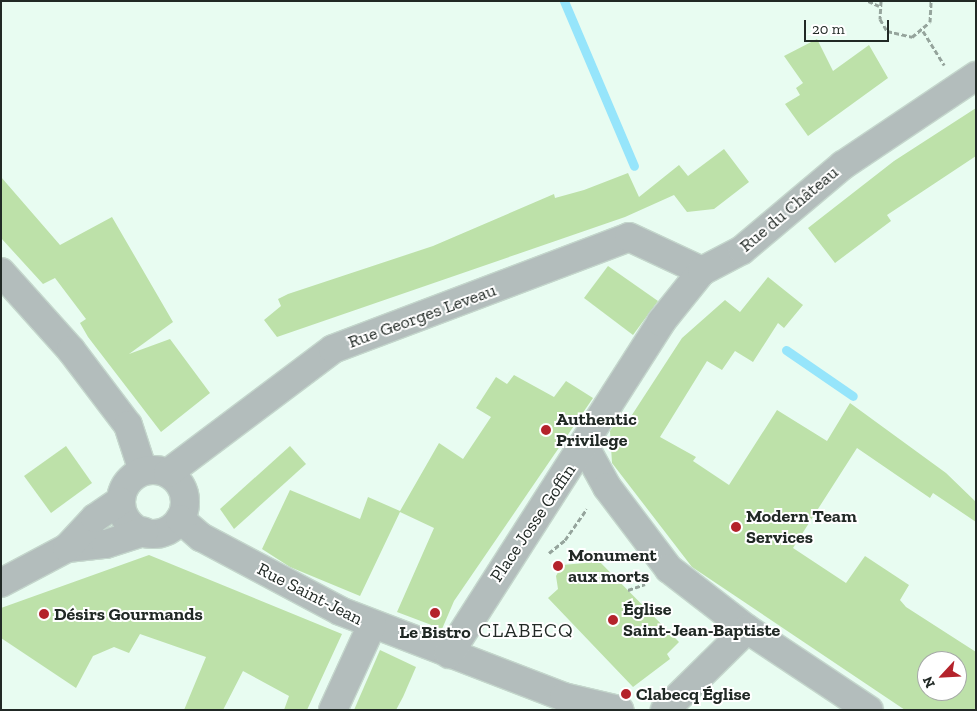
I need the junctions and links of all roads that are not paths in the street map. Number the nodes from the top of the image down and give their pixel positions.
1 (967, 81) edge
2 (702, 271) junction
3 (1, 272) edge
4 (585, 447) junction
5 (155, 472) junction
6 (120, 501) junction
7 (180, 519) junction
8 (144, 532) junction
9 (67, 548) junction
10 (1, 583) edge
11 (372, 625) junction
12 (747, 629) junction
13 (449, 654) junction
14 (333, 710) edge
15 (619, 710) edge
16 (665, 710) edge
17 (869, 710) edge

1 - 2 street, Rue du Château
2 - 4 street, Rue du Château
2 - 5 street, Rue Georges Leveau
3 - 5 street
4 - 12 street, Place Josse Goffin
4 - 13 street, Place Josse Goffin
5 - 6 street
5 - 7 street
6 - 8 street
6 - 9 street
7 - 8 street
7 - 11 street, Rue Saint-Jean
8 - 9 street
9 - 10 street
11 - 13 street, Rue Saint-Jean
11 - 14 street
12 - 16 street
12 - 17 street, Place Josse Goffin
13 - 15 street

